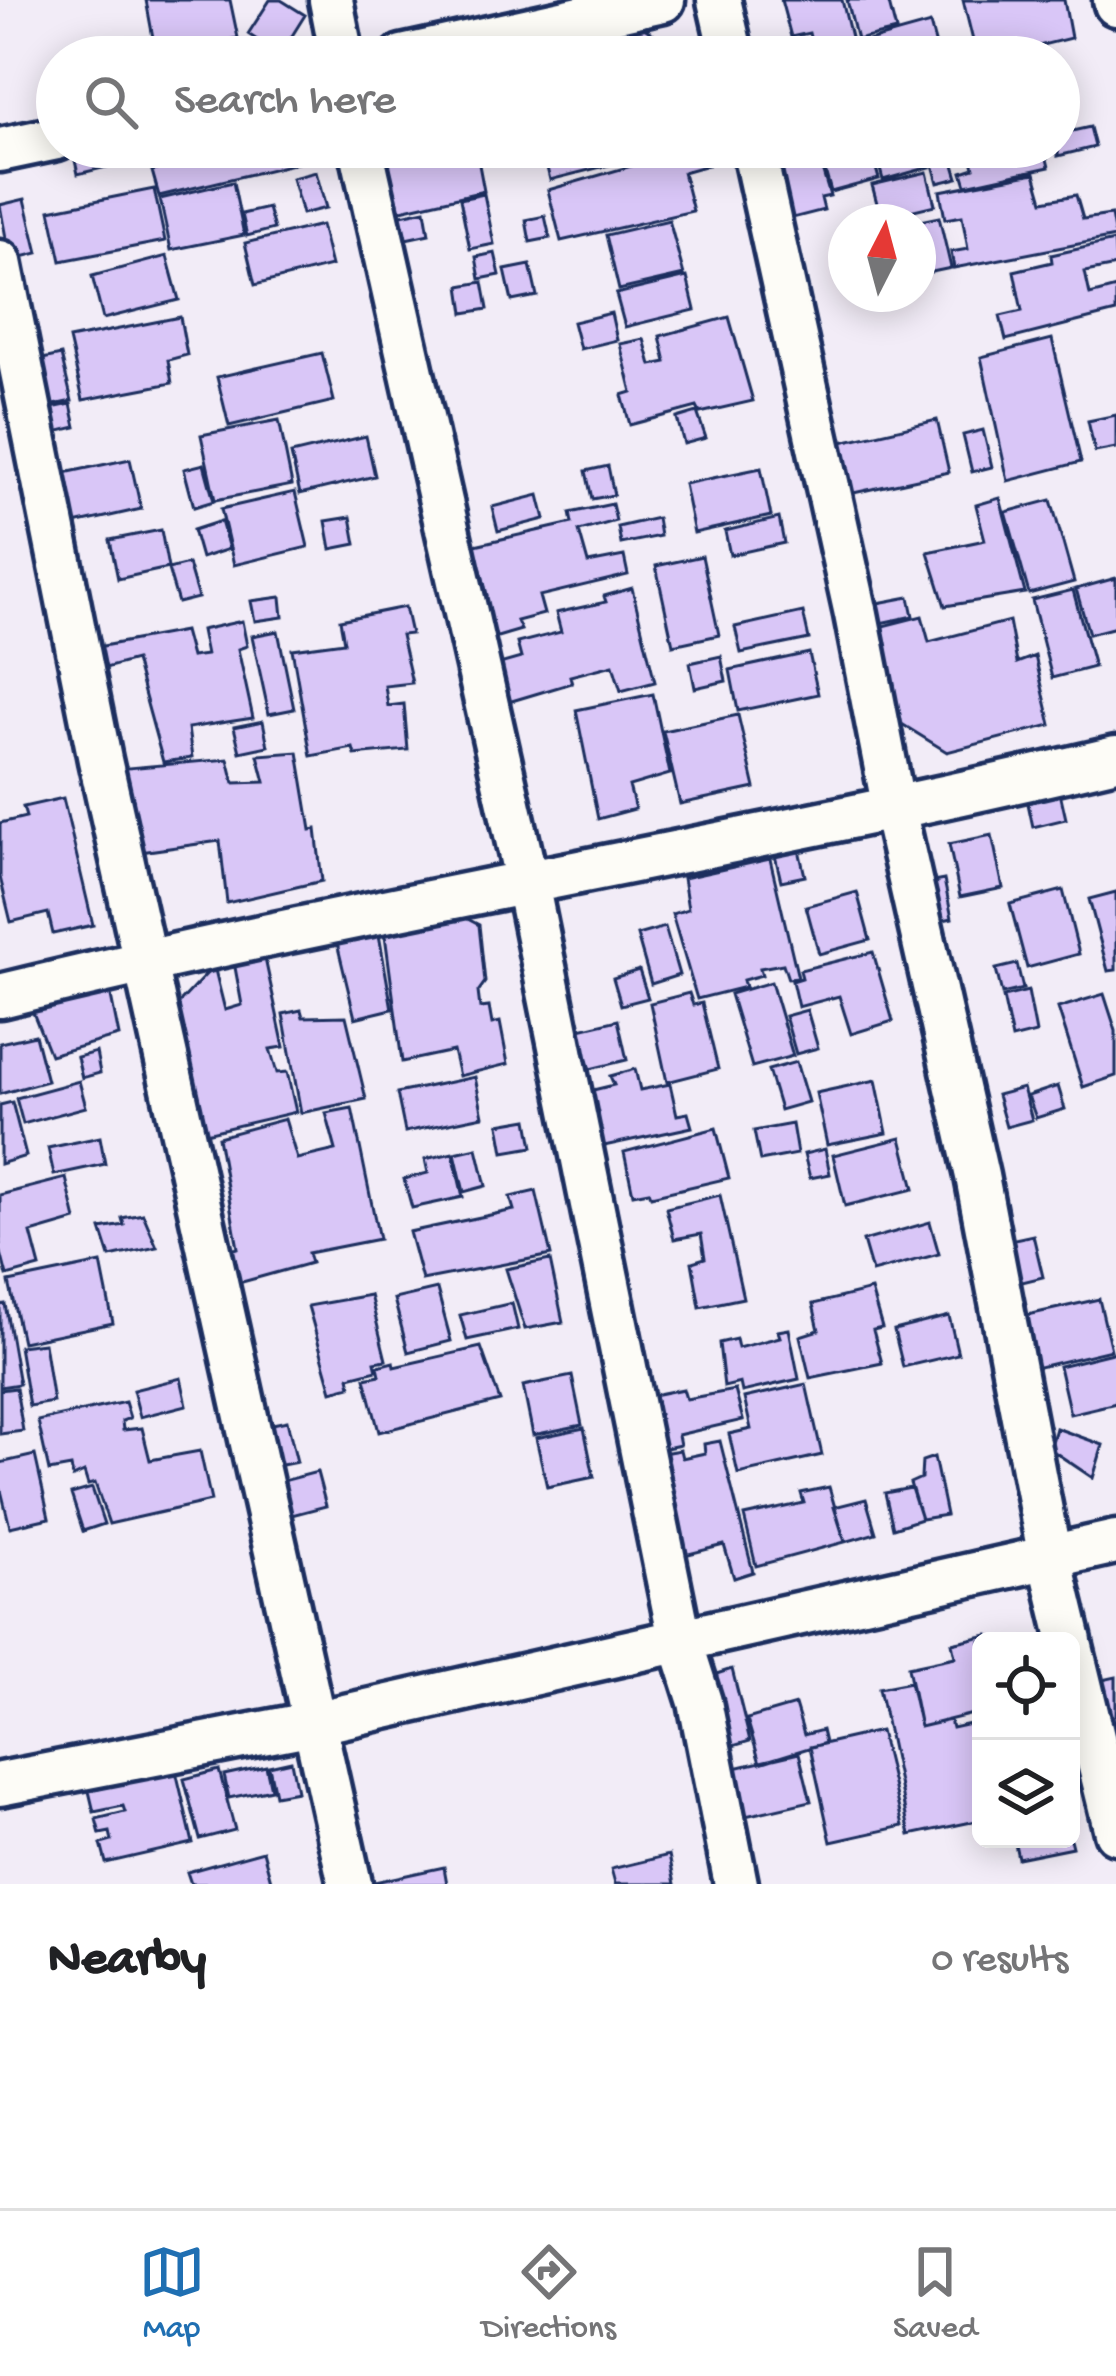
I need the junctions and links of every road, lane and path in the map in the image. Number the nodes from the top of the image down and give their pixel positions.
1 (331, 0) edge
2 (663, 0) edge
3 (719, 0) edge
4 (338, 36) edge
5 (498, 36) edge
6 (727, 36) edge
7 (36, 142) edge
8 (0, 150) edge
9 (366, 168) edge
10 (757, 168) edge
11 (0, 262) edge
12 (1116, 758) edge
13 (894, 809) junction
14 (526, 884) junction
15 (145, 960) junction
16 (0, 996) edge
17 (1116, 1542) edge
18 (1050, 1558) junction
19 (1067, 1632) edge
20 (680, 1639) junction
21 (1080, 1685) edge
22 (314, 1724) junction
23 (0, 1784) edge
24 (1116, 1832) edge
25 (350, 1884) edge
26 (736, 1884) edge

1 - 4 street
2 - 5 street
3 - 6 street
7 - 8 street
9 - 14 street
10 - 13 street
11 - 15 street
12 - 13 street
13 - 14 street
13 - 18 street
14 - 15 street
14 - 20 street
15 - 16 street
15 - 22 street
17 - 18 street
18 - 19 street
18 - 20 street
20 - 22 street
20 - 26 street
21 - 24 street
22 - 23 street
22 - 25 street

